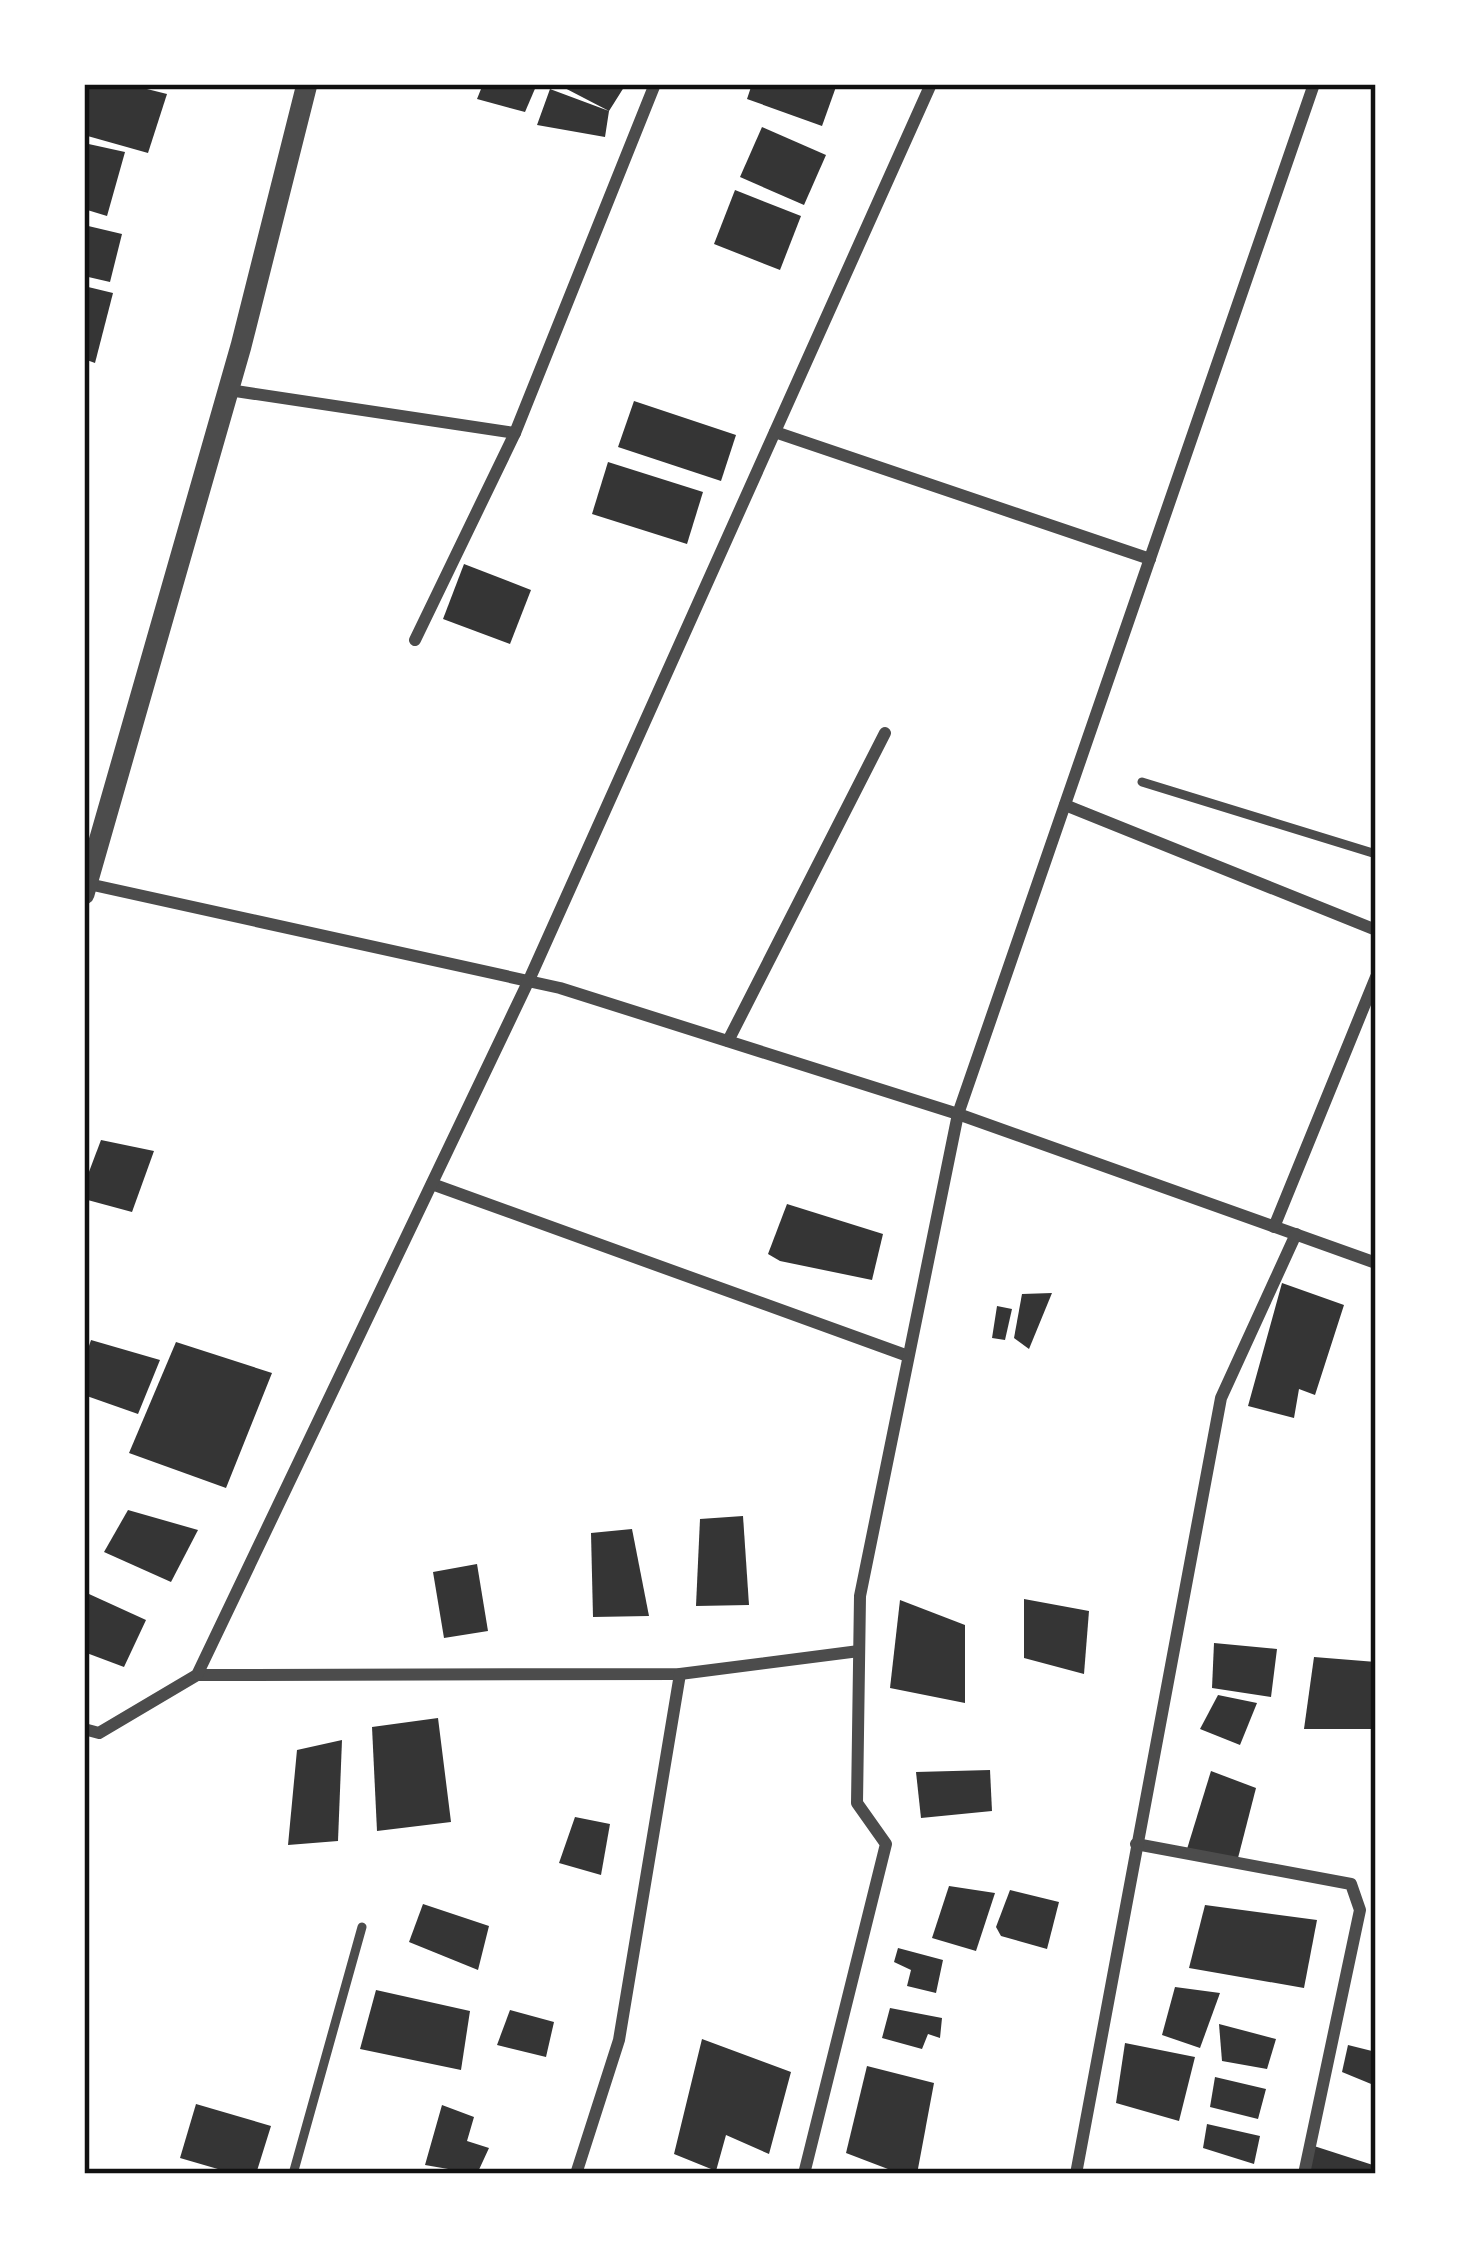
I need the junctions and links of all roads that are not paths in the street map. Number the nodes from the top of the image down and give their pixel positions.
1 (307, 84) edge
2 (655, 84) edge
3 (932, 84) edge
4 (1314, 84) edge
5 (229, 390) junction
6 (775, 432) junction
7 (515, 433) junction
8 (1150, 559) junction
9 (415, 640) dead end
10 (885, 733) dead end
11 (1142, 782) dead end
12 (1065, 805) junction
13 (1376, 854) edge
14 (85, 887) edge
15 (1376, 930) edge
16 (1376, 977) edge
17 (529, 980) junction
18 (728, 1041) junction
19 (958, 1114) junction
20 (432, 1184) junction
21 (1274, 1227) junction
22 (1296, 1234) junction
23 (1376, 1263) edge
24 (908, 1356) junction
25 (860, 1651) junction
26 (680, 1674) junction
27 (197, 1675) junction
28 (84, 1730) edge
29 (1136, 1844) junction
30 (362, 1927) dead end
31 (293, 2174) edge
32 (576, 2174) edge
33 (804, 2174) edge
34 (1076, 2174) edge
35 (1304, 2174) edge

1 - 5 street
2 - 7 street
3 - 6 street
4 - 8 street
5 - 7 street
5 - 14 street
6 - 8 street
6 - 17 street
7 - 9 street
8 - 12 street
10 - 18 street
11 - 13 lane
12 - 15 street
12 - 19 street
14 - 17 street
16 - 21 street
17 - 18 street
17 - 20 street
18 - 19 street
19 - 21 street
19 - 24 street
20 - 24 street
20 - 27 street
21 - 22 street
22 - 23 street
22 - 29 street
24 - 25 street
25 - 26 street
25 - 33 street
26 - 27 street
26 - 32 street
27 - 28 street
29 - 34 street
29 - 35 street
30 - 31 lane

